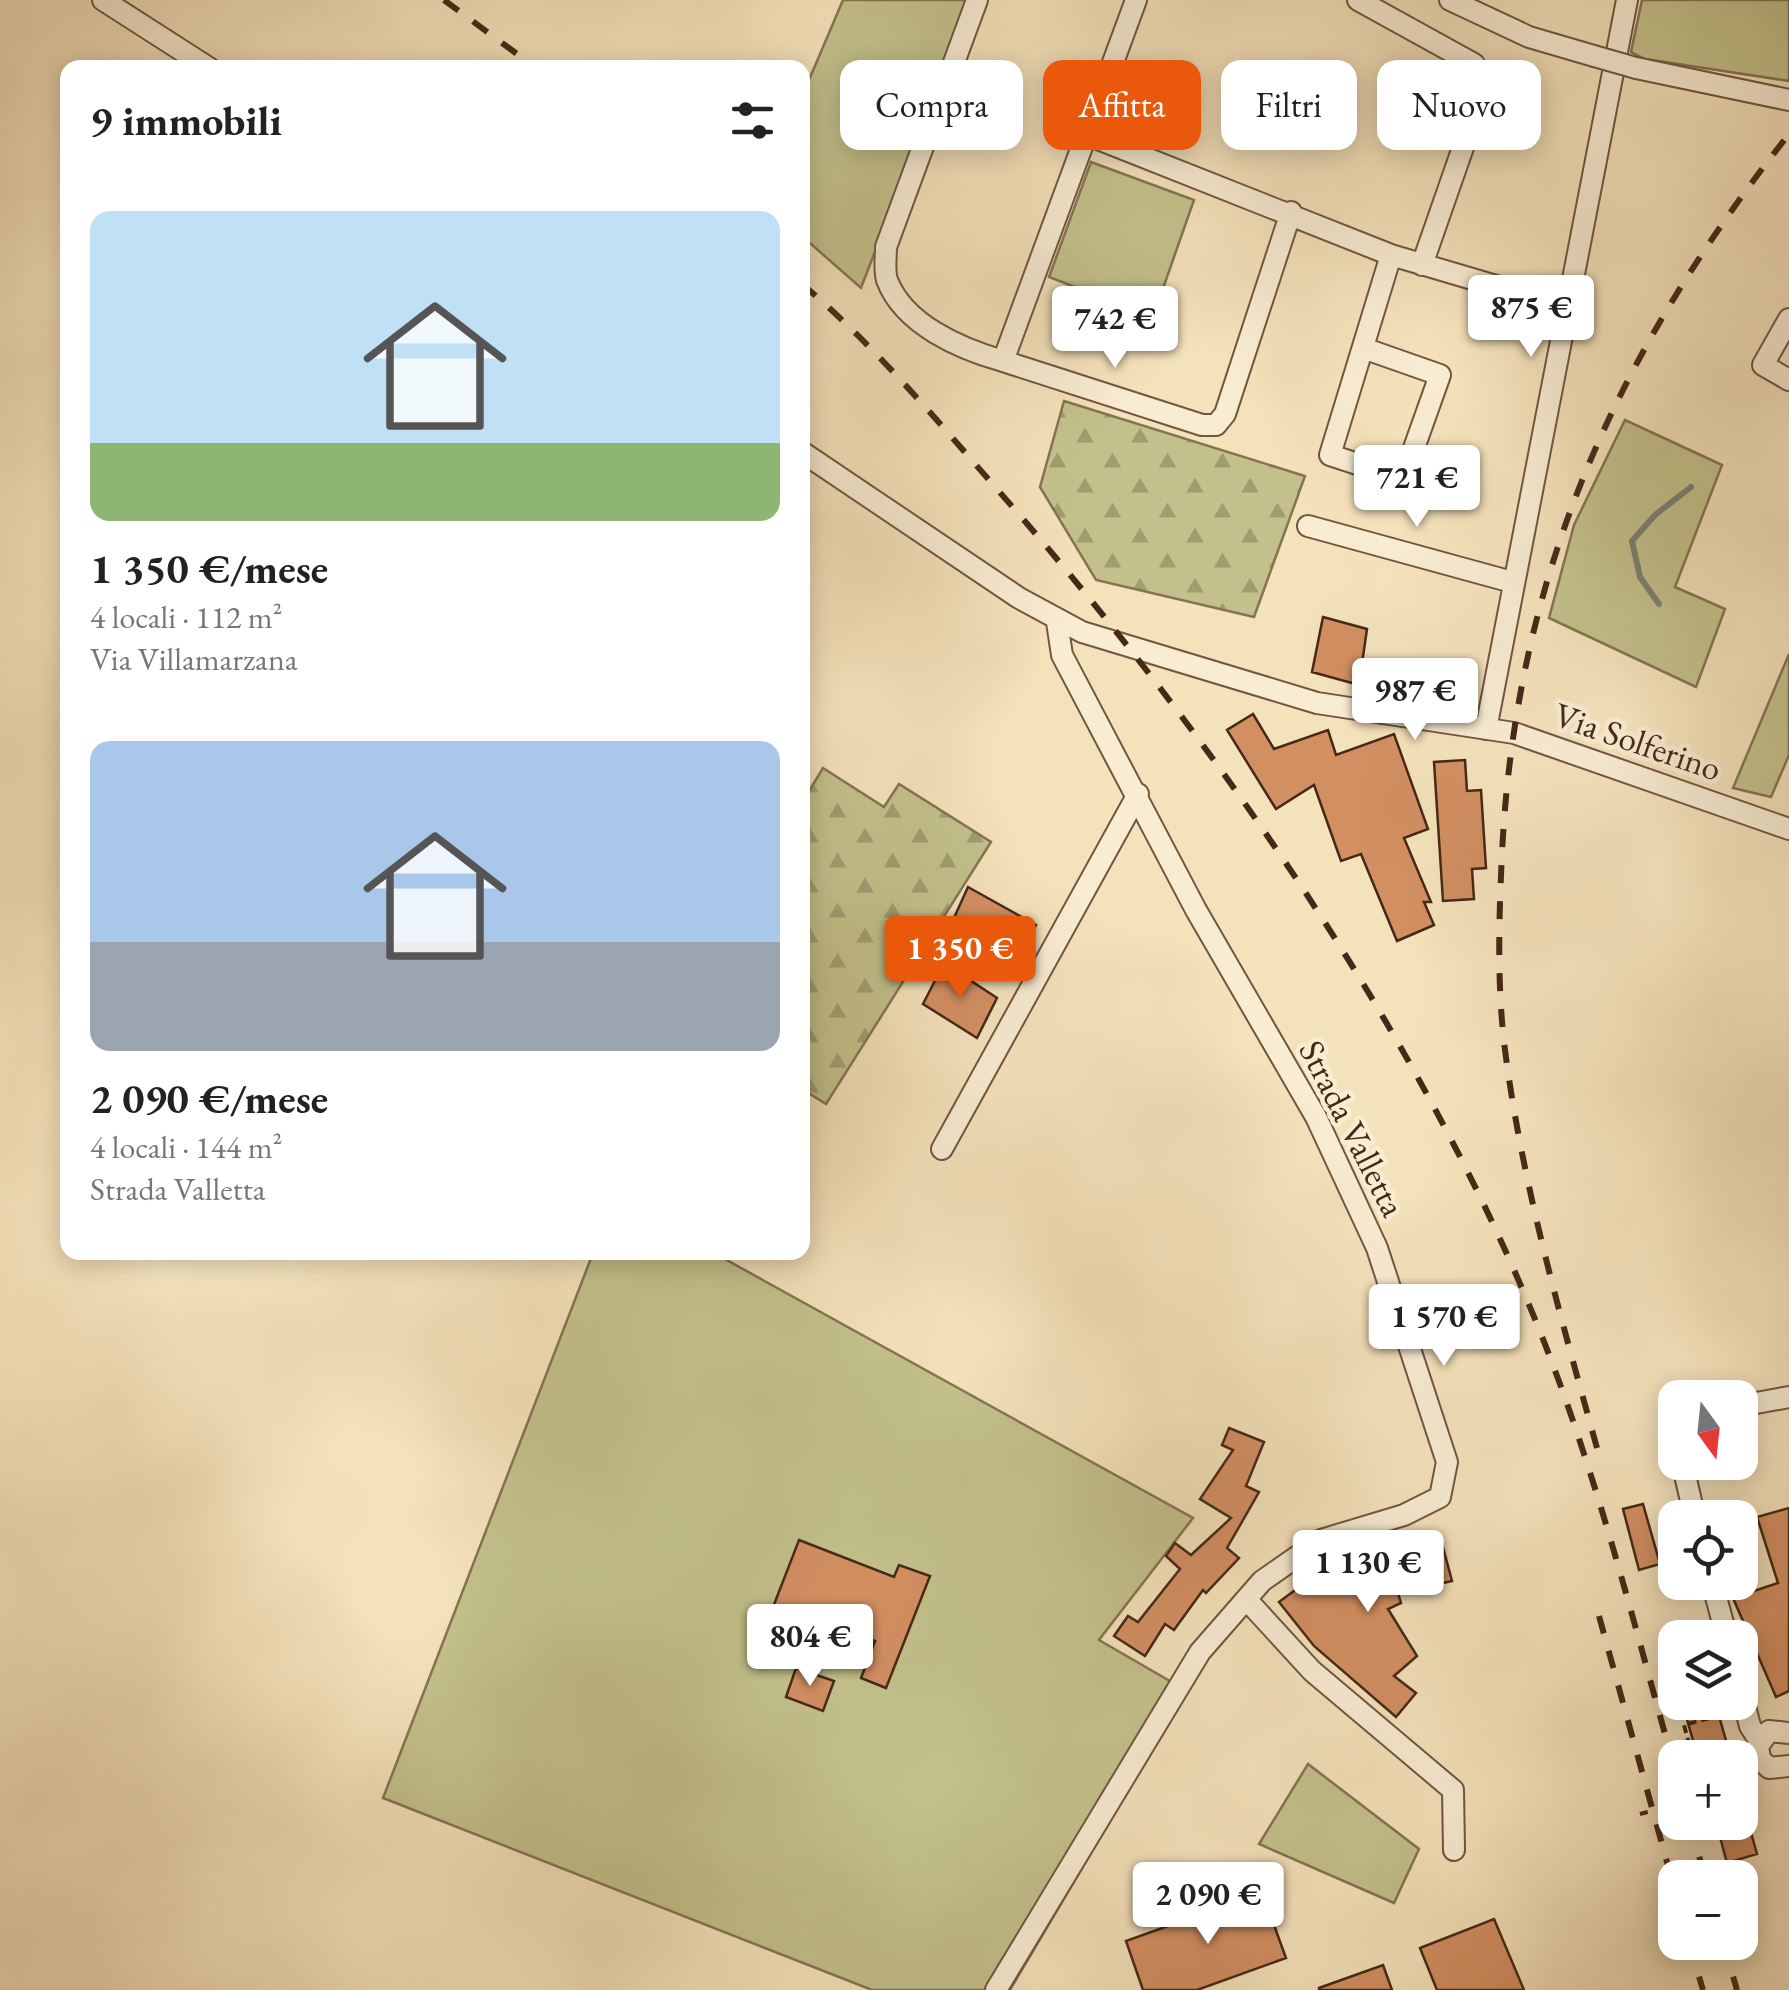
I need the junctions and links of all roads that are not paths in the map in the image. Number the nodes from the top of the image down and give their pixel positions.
1 (103, 0) edge
2 (977, 0) edge
3 (1136, 0) edge
4 (1358, 0) edge
5 (1450, 0) edge
6 (1627, 0) edge
7 (197, 60) edge
8 (1115, 60) edge
9 (1789, 100) edge
10 (1082, 150) edge
11 (1128, 150) edge
12 (1291, 212) junction
13 (1391, 255) junction
14 (1422, 264) junction
15 (1567, 307) junction
16 (1789, 320) edge
17 (1362, 348) junction
18 (1003, 361) junction
19 (1789, 380) edge
20 (810, 457) edge
21 (1308, 526) dead end
22 (1512, 582) junction
23 (1057, 622) junction
24 (1486, 729) junction
25 (1138, 794) junction
26 (1789, 830) edge
27 (942, 1149) dead end
28 (1789, 1397) edge
29 (1758, 1403) edge
30 (1246, 1599) junction
31 (1751, 1720) edge
32 (1789, 1733) edge
33 (1759, 1740) junction
34 (1789, 1766) edge
35 (1454, 1850) dead end
36 (996, 1990) edge

1 - 7 street
2 - 18 street
3 - 8 street
4 - 14 street
5 - 9 street, bridge
6 - 15 street
10 - 18 street
11 - 12 street
12 - 13 street
12 - 18 street
13 - 14 street
13 - 17 street
14 - 15 street
15 - 22 street
16 - 19 street
17 - 17 street
20 - 23 street, Via Solferino
21 - 22 street
22 - 24 street
23 - 24 street, Via Solferino
23 - 25 street, Strada Valletta
24 - 26 street, Via Solferino
25 - 27 street
25 - 30 street, Strada Valletta
28 - 29 street
30 - 35 street
30 - 36 street, Strada Valletta
31 - 33 street
32 - 33 street
33 - 34 street

